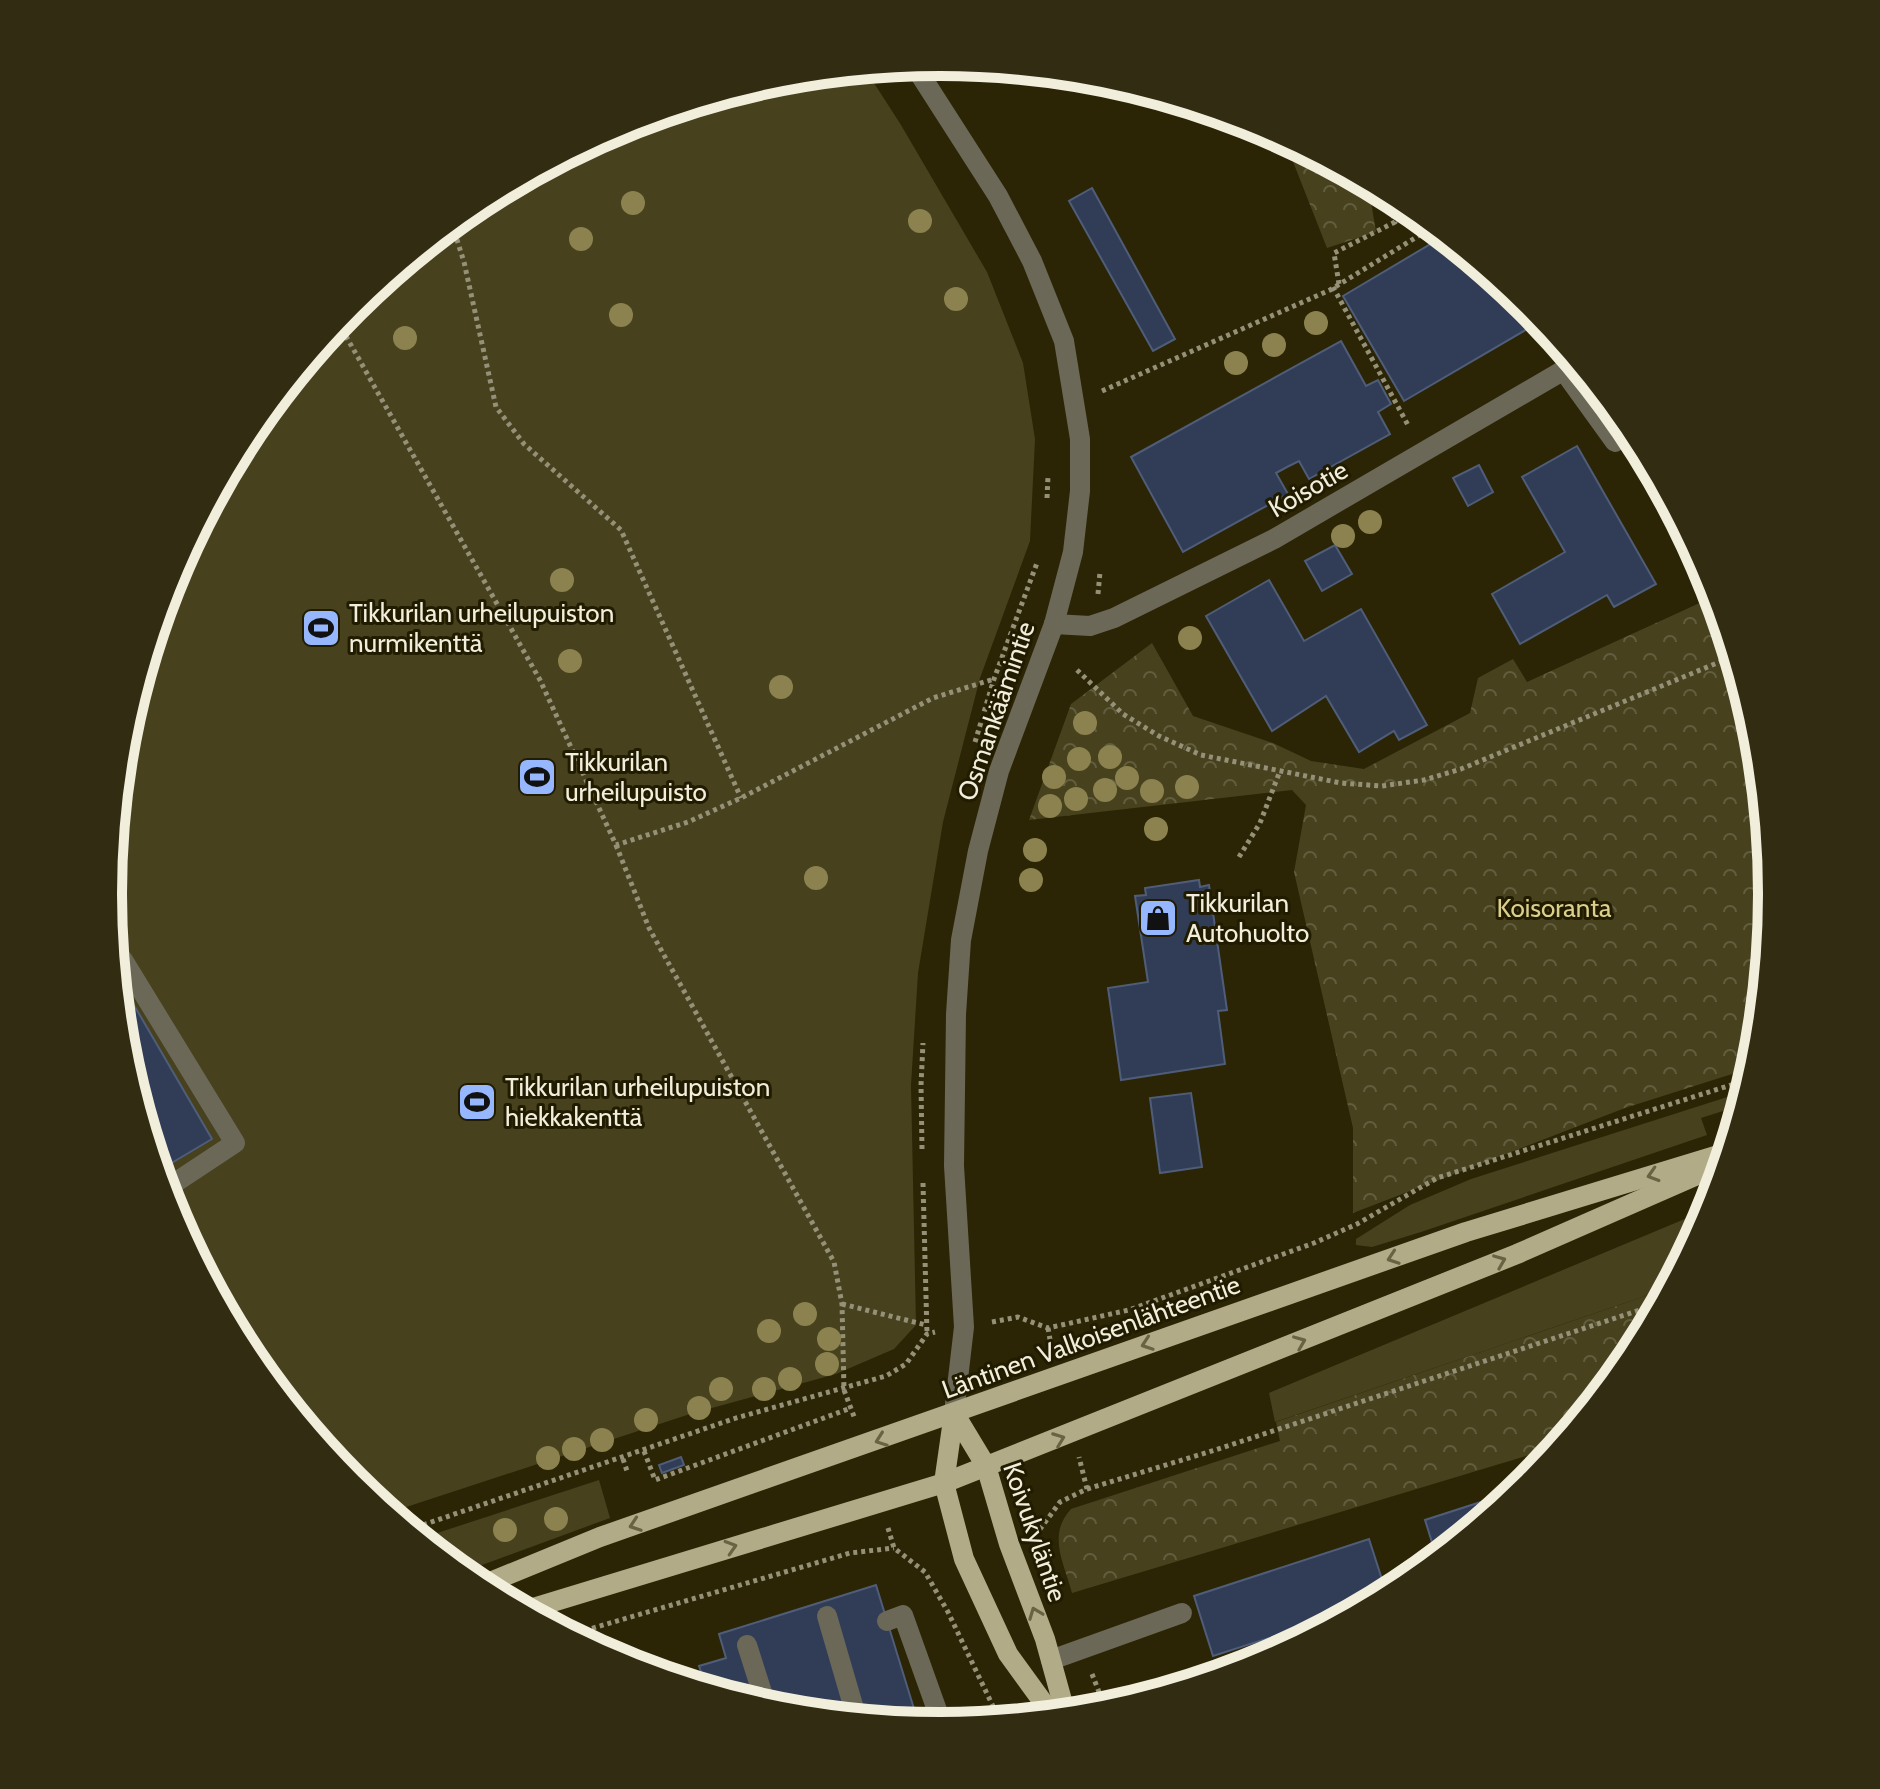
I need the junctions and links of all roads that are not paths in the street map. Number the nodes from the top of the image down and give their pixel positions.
1 (921, 77) edge
2 (1567, 369) edge
3 (1583, 389) edge
4 (1615, 442) dead end
5 (1054, 624) junction
6 (125, 963) edge
7 (1716, 1156) edge
8 (1711, 1169) edge
9 (175, 1183) edge
10 (954, 1413) junction
11 (986, 1466) junction
12 (944, 1483) junction
13 (494, 1580) edge
14 (537, 1607) edge
15 (1182, 1613) dead end
16 (827, 1616) dead end
17 (887, 1621) dead end
18 (747, 1645) dead end
19 (1051, 1660) junction
20 (762, 1693) edge
21 (1063, 1703) edge
22 (1046, 1706) edge
23 (854, 1708) edge
24 (938, 1713) edge

1 - 5 street, Osmankäämintie
2 - 5 street, Koisotie
3 - 4 street
5 - 10 street, Osmankäämintie
6 - 9 street
7 -> 10 main road, Läntinen Valkoisenlähteentie
11 -> 8 main road
10 - 11 main road, Koivukyläntie
10 - 12 main road
10 -> 13 main road, Läntinen Valkoisenlähteentie
11 - 12 main road
19 -> 11 main road, Koivukyläntie
14 -> 12 main road
12 - 22 main road
15 - 19 street
16 - 23 street
17 - 24 street
18 - 20 street
19 - 21 main road, Koivukyläntie

